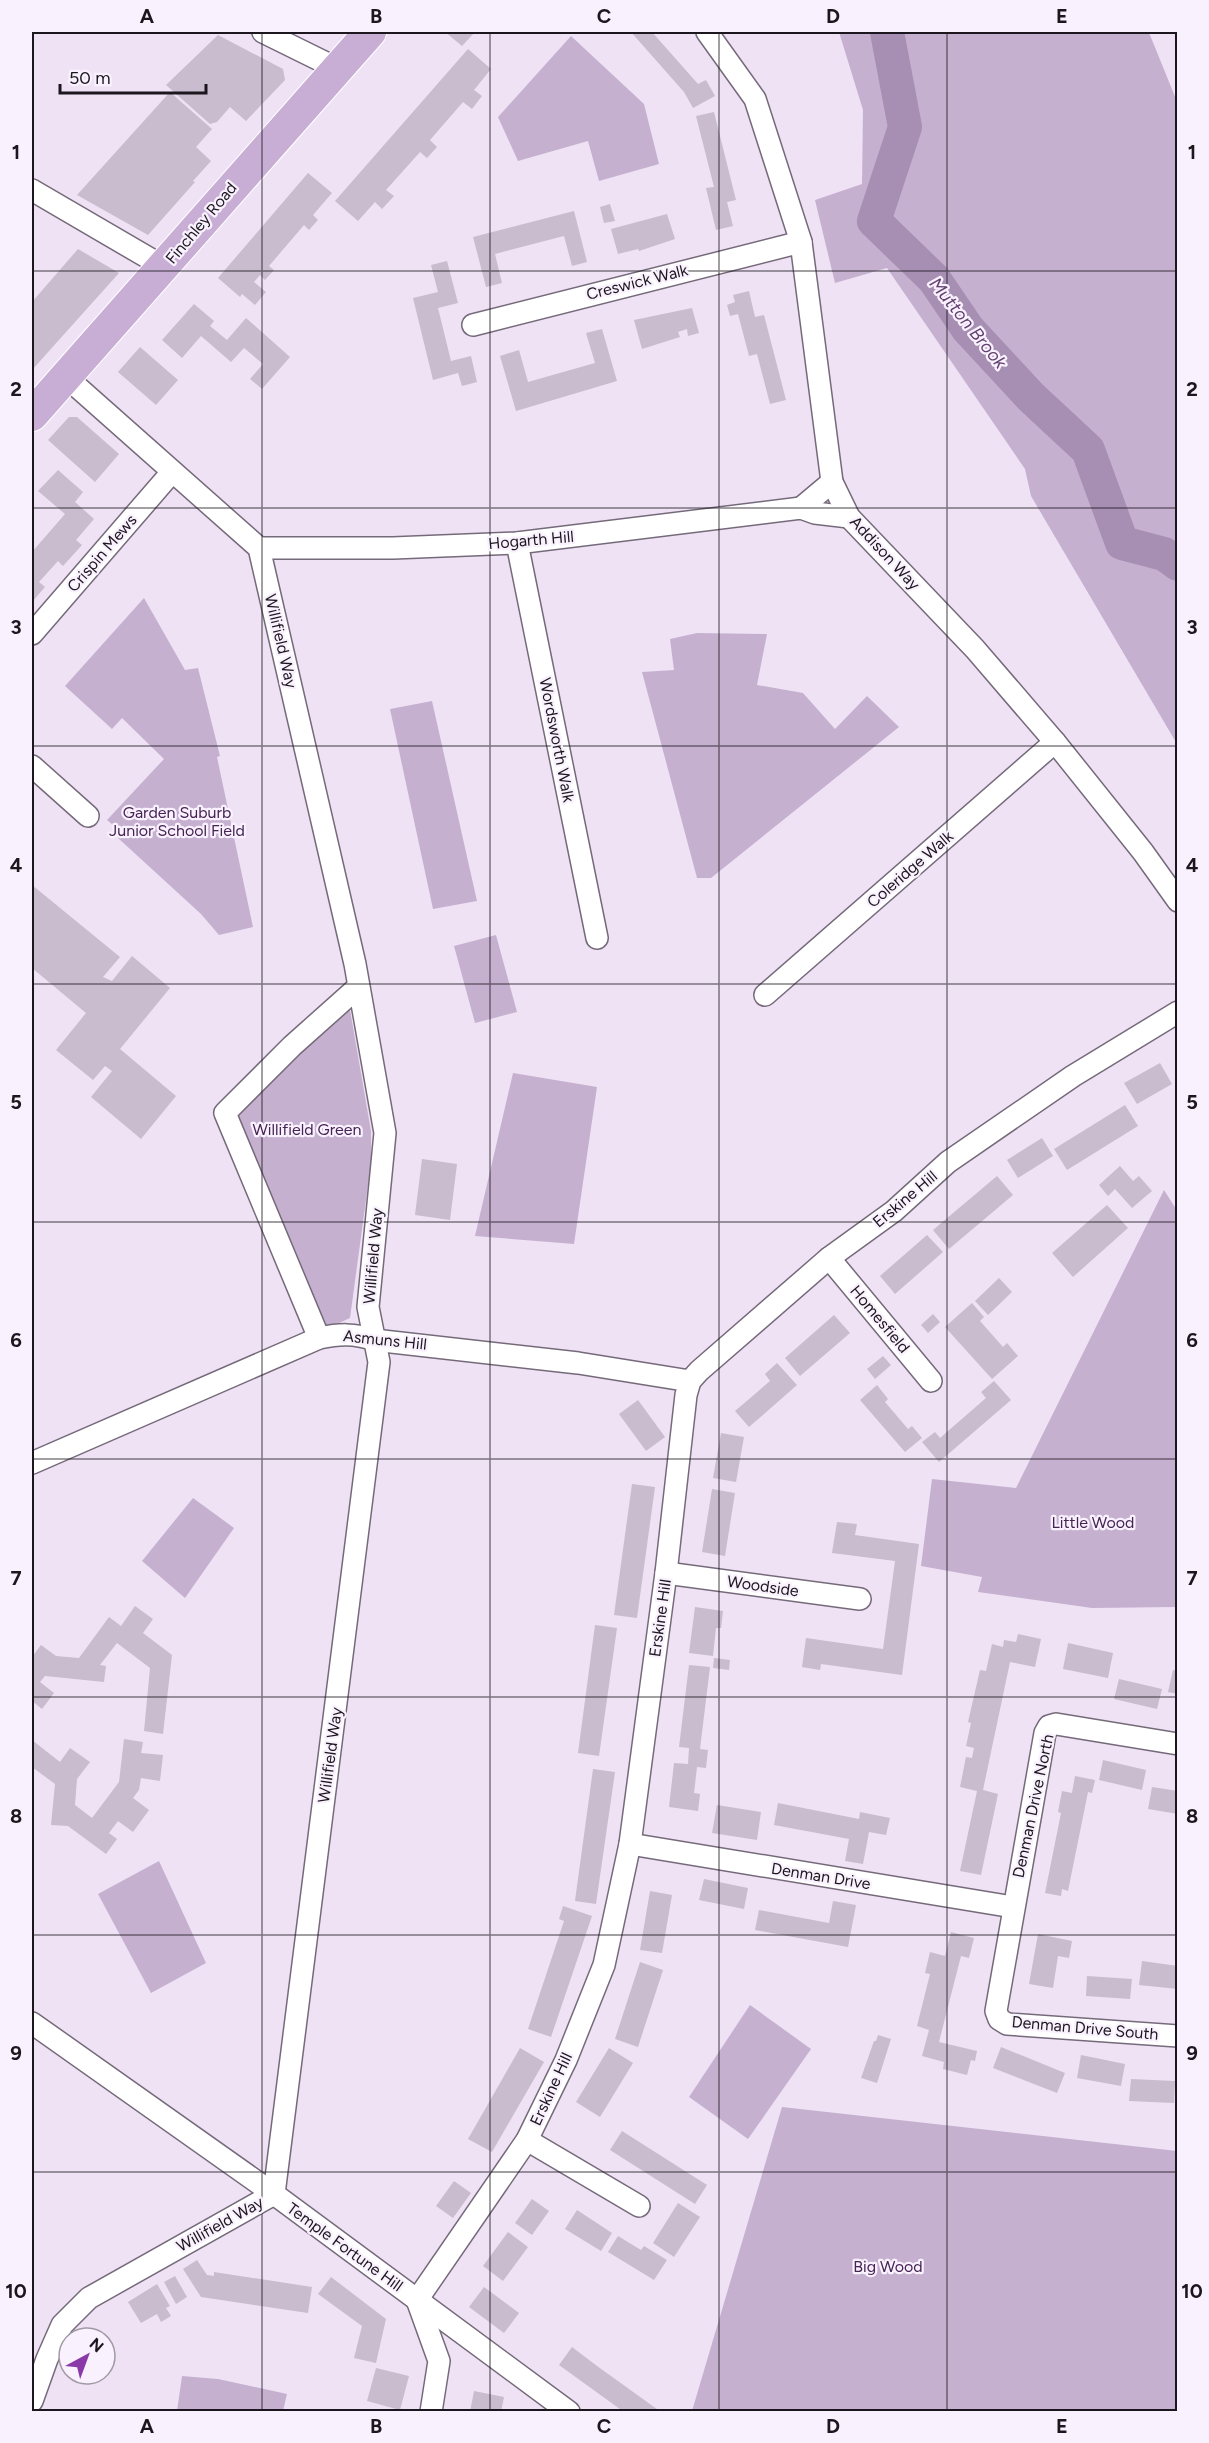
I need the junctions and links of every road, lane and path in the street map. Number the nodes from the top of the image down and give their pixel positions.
1 (263, 32) edge
2 (370, 32) edge
3 (707, 32) edge
4 (336, 68) junction
5 (32, 190) edge
6 (801, 242) junction
7 (164, 267) junction
8 (473, 325) dead end
9 (65, 376) junction
10 (32, 414) edge
11 (172, 472) junction
12 (832, 483) junction
13 (801, 508) junction
14 (849, 517) junction
15 (517, 543) junction
16 (259, 548) junction
17 (32, 634) edge
18 (1055, 742) junction
19 (32, 766) edge
20 (88, 816) dead end
21 (1178, 901) edge
22 (597, 938) dead end
23 (357, 988) junction
24 (765, 995) dead end
25 (1178, 1012) edge
26 (829, 1258) junction
27 (319, 1338) junction
28 (374, 1340) junction
29 (690, 1381) junction
30 (931, 1381) dead end
31 (32, 1463) edge
32 (666, 1573) junction
33 (860, 1599) dead end
34 (1178, 1744) edge
35 (630, 1844) junction
36 (1013, 1907) junction
37 (32, 2023) edge
38 (1178, 2036) edge
39 (527, 2140) junction
40 (274, 2194) junction
41 (639, 2206) dead end
42 (417, 2300) junction
43 (32, 2401) edge
44 (431, 2412) edge
45 (569, 2412) edge

1 - 4 street
2 - 4 main road, Finchley Road
3 - 6 street, Addison Way
4 - 7 main road, Finchley Road
5 - 7 street
6 - 8 street, Creswick Walk
6 - 12 street, Addison Way
7 - 9 main road, Finchley Road
9 - 10 main road, Finchley Road
9 - 11 street
11 - 16 street
11 - 17 street, Crispin Mews
12 - 13 street
12 - 14 street, Addison Way
13 - 14 street, Hogarth Hill
13 - 15 street, Hogarth Hill
14 - 18 street, Addison Way
15 - 16 street, Hogarth Hill
15 - 22 street, Wordsworth Walk
16 - 23 street, Willifield Way
18 - 21 street, Addison Way
18 - 24 street, Coleridge Walk
19 - 20 street
23 - 27 street
23 - 28 street, Willifield Way
25 - 26 street, Erskine Hill
26 - 29 street, Erskine Hill
26 - 30 street, Homesfield
27 - 28 street, Asmuns Hill
27 - 31 street, Asmuns Hill
28 - 29 street, Asmuns Hill
28 - 40 street, Willifield Way
29 - 32 street, Erskine Hill
32 - 33 street, Woodside
32 - 35 street, Erskine Hill
34 - 36 street, Denman Drive North
35 - 36 street, Denman Drive
35 - 39 street, Erskine Hill
36 - 38 street, Denman Drive South
37 - 40 street, Temple Fortune Hill
39 - 41 street
39 - 42 street, Erskine Hill
40 - 42 street, Temple Fortune Hill
40 - 43 street, Willifield Way
42 - 44 street
42 - 45 street, Temple Fortune Hill

